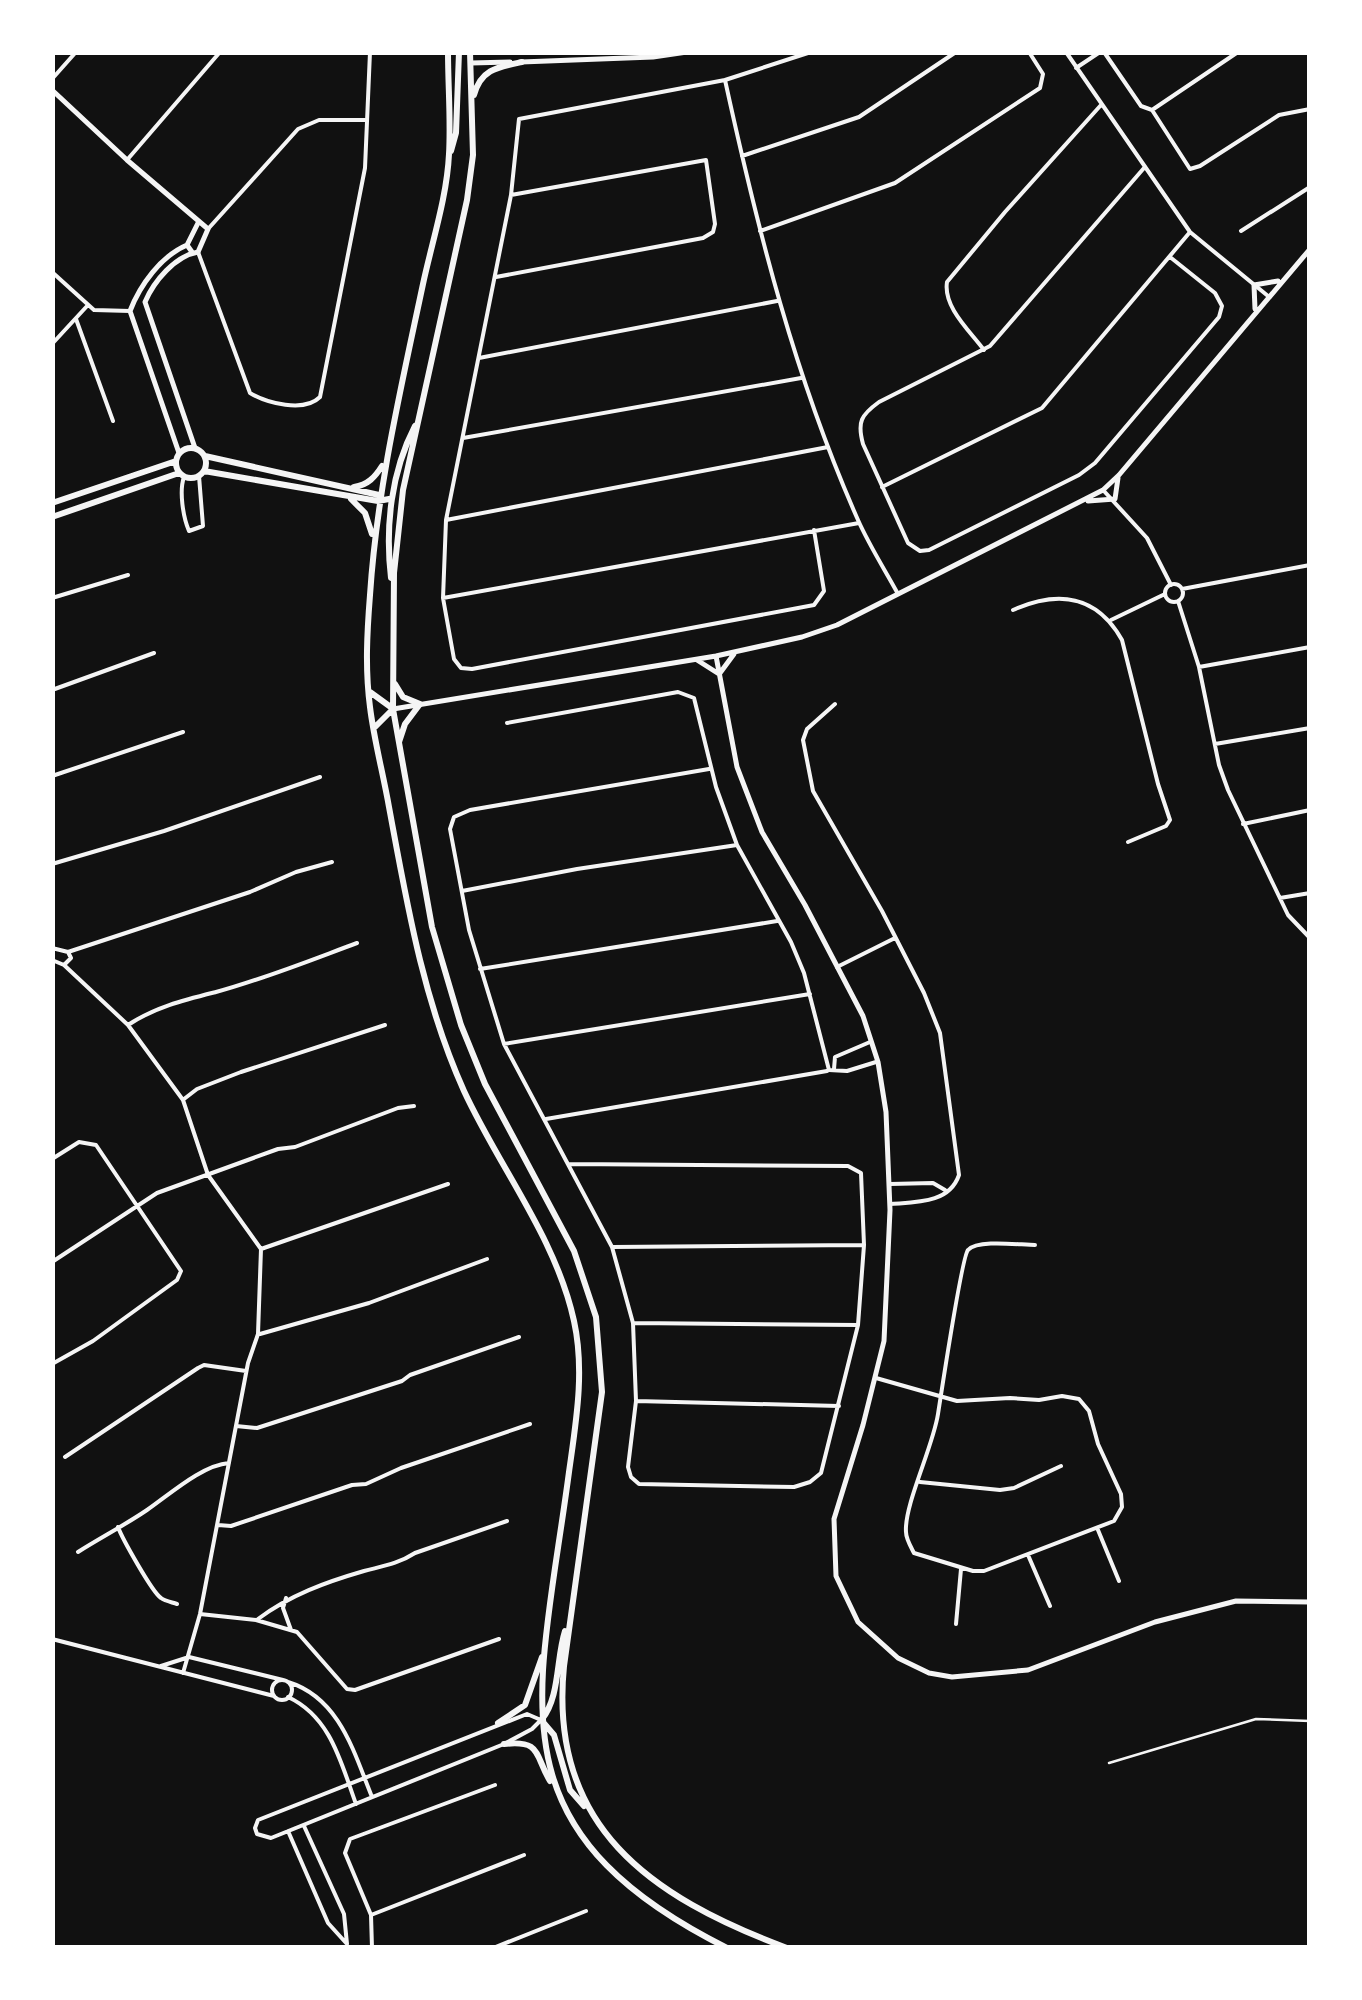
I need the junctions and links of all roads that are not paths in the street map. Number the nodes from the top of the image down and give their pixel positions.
1 (76, 52) edge
2 (220, 52) edge
3 (370, 52) edge
4 (448, 52) edge
5 (687, 52) edge
6 (811, 52) edge
7 (956, 52) edge
8 (1029, 52) edge
9 (1066, 52) edge
10 (1102, 52) edge
11 (1238, 52) edge
12 (463, 53) edge
13 (522, 62) junction
14 (470, 64) junction
15 (1076, 68) junction
16 (52, 79) edge
17 (724, 80) junction
18 (52, 90) edge
19 (472, 101) junction
20 (1101, 105) junction
21 (1152, 110) junction
22 (1310, 110) edge
23 (367, 120) junction
24 (742, 156) junction
25 (449, 157) junction
26 (126, 160) junction
27 (1144, 168) junction
28 (1310, 188) edge
29 (511, 195) junction
30 (198, 223) junction
31 (208, 229) junction
32 (760, 231) junction
33 (1241, 231) dead end
34 (1190, 232) junction
35 (187, 245) junction
36 (1310, 249) edge
37 (195, 252) junction
38 (1170, 257) junction
39 (52, 272) edge
40 (496, 277) junction
41 (1285, 277) junction
42 (1254, 285) junction
43 (1268, 296) junction
44 (777, 301) junction
45 (145, 302) junction
46 (88, 305) junction
47 (131, 307) junction
48 (1254, 312) junction
49 (76, 318) junction
50 (149, 319) junction
51 (134, 325) junction
52 (52, 344) edge
53 (984, 350) junction
54 (479, 358) junction
55 (801, 378) junction
56 (421, 416) junction
57 (113, 421) dead end
58 (463, 438) junction
59 (828, 446) junction
60 (195, 448) junction
61 (205, 456) junction
62 (177, 457) junction
63 (386, 459) junction
64 (202, 473) junction
65 (181, 475) junction
66 (1119, 475) junction
67 (882, 487) junction
68 (1103, 490) junction
69 (347, 492) junction
70 (378, 498) junction
71 (389, 499) junction
72 (1115, 499) junction
73 (1083, 501) junction
74 (52, 504) edge
75 (52, 517) edge
76 (446, 520) junction
77 (859, 522) junction
78 (814, 530) junction
79 (374, 541) junction
80 (1310, 565) edge
81 (128, 575) dead end
82 (1171, 585) junction
83 (1182, 589) junction
84 (898, 594) junction
85 (1166, 594) junction
86 (52, 598) edge
87 (443, 598) junction
88 (394, 599) junction
89 (1178, 601) junction
90 (1013, 610) dead end
91 (1111, 620) junction
92 (1310, 646) edge
93 (736, 652) junction
94 (154, 653) dead end
95 (716, 656) junction
96 (696, 659) junction
97 (1200, 668) junction
98 (720, 674) junction
99 (393, 678) junction
100 (52, 690) edge
101 (369, 691) junction
102 (420, 704) junction
103 (835, 704) dead end
104 (393, 709) junction
105 (507, 724) dead end
106 (374, 728) junction
107 (1310, 728) edge
108 (183, 732) dead end
109 (398, 742) junction
110 (1215, 744) junction
111 (710, 770) junction
112 (52, 776) edge
113 (320, 777) dead end
114 (1310, 810) edge
115 (1243, 824) junction
116 (1128, 842) dead end
117 (736, 844) junction
118 (332, 862) dead end
119 (52, 864) edge
120 (462, 892) junction
121 (1310, 894) edge
122 (1280, 898) junction
123 (779, 920) junction
124 (895, 938) junction
125 (1310, 938) edge
126 (357, 942) dead end
127 (53, 946) edge
128 (68, 952) junction
129 (52, 960) edge
130 (64, 965) junction
131 (838, 967) junction
132 (480, 969) junction
133 (810, 994) junction
134 (385, 1025) dead end
135 (128, 1026) junction
136 (872, 1042) junction
137 (504, 1044) junction
138 (878, 1062) junction
139 (832, 1070) junction
140 (183, 1100) junction
141 (414, 1106) dead end
142 (546, 1119) junction
143 (52, 1159) edge
144 (568, 1164) junction
145 (208, 1175) junction
146 (448, 1184) dead end
147 (890, 1184) junction
148 (946, 1190) junction
149 (890, 1204) junction
150 (138, 1206) junction
151 (864, 1245) junction
152 (1036, 1245) dead end
153 (612, 1247) junction
154 (262, 1249) junction
155 (488, 1259) dead end
156 (52, 1262) edge
157 (634, 1323) junction
158 (858, 1325) junction
159 (258, 1334) junction
160 (520, 1337) dead end
161 (52, 1364) edge
162 (246, 1371) junction
163 (876, 1378) junction
164 (940, 1397) junction
165 (636, 1401) junction
166 (839, 1406) junction
167 (530, 1424) dead end
168 (236, 1426) junction
169 (66, 1458) dead end
170 (229, 1462) junction
171 (1060, 1466) dead end
172 (919, 1482) junction
173 (507, 1521) dead end
174 (217, 1525) junction
175 (118, 1526) junction
176 (1098, 1529) junction
177 (78, 1552) dead end
178 (1028, 1555) junction
179 (961, 1568) junction
180 (1119, 1581) dead end
181 (286, 1598) junction
182 (1310, 1602) edge
183 (176, 1604) dead end
184 (1050, 1606) dead end
185 (200, 1614) junction
186 (570, 1618) junction
187 (256, 1620) junction
188 (956, 1624) dead end
189 (291, 1630) junction
190 (52, 1639) edge
191 (499, 1639) dead end
192 (545, 1648) junction
193 (189, 1657) junction
194 (161, 1666) junction
195 (183, 1673) junction
196 (285, 1681) junction
197 (274, 1696) junction
198 (288, 1697) junction
199 (541, 1720) junction
200 (1310, 1720) edge
201 (498, 1724) junction
202 (504, 1744) junction
203 (1108, 1763) dead end
204 (364, 1777) junction
205 (348, 1783) junction
206 (496, 1784) dead end
207 (556, 1791) junction
208 (372, 1798) junction
209 (356, 1804) junction
210 (588, 1812) junction
211 (304, 1825) junction
212 (288, 1831) junction
213 (524, 1856) dead end
214 (586, 1911) dead end
215 (370, 1914) junction
216 (347, 1946) edge
217 (723, 1946) edge
218 (372, 1948) edge
219 (493, 1948) edge
220 (787, 1948) edge

1 - 16 street
2 - 26 street
3 - 23 street
4 - 25 main road
5 - 13 street
6 - 17 street
7 - 24 street
8 - 32 street
9 - 15 street
10 - 15 street
10 - 21 street
11 - 21 street
12 - 14 main road
12 - 25 main road
13 - 14 street
13 - 19 main road
14 - 19 main road
15 - 20 street
17 - 24 street
17 - 29 street
18 - 26 street
19 - 56 main road
20 - 27 street
20 - 53 street
21 - 22 street
23 - 31 street
23 - 37 street
24 - 32 street
25 - 63 main road
26 - 30 street
27 - 34 street
27 - 53 street
28 - 33 street
29 - 40 street
29 - 40 street
30 - 31 street
30 - 35 street
31 - 37 street
32 - 44 street
34 - 38 street
34 - 42 street
35 - 37 street
35 - 47 street
36 - 41 street
37 - 45 street
38 - 67 street
38 - 67 street
39 - 46 street
40 - 54 street
41 - 42 street
41 - 43 street
42 - 43 street
42 - 48 street
43 - 48 street
44 - 54 street
44 - 55 street
45 - 47 street
45 - 50 street
46 - 47 street
46 - 49 street
47 - 51 street
48 - 66 street
49 - 52 street
49 - 57 street
50 - 51 street
50 - 60 street
51 - 62 street
53 - 67 street
54 - 58 street
55 - 58 street
55 - 59 street
56 - 71 main road
56 - 88 main road
58 - 76 street
59 - 76 street
59 - 77 street
60 - 61 main road
60 - 62 main road
61 - 64 main road
61 - 69 main road
62 - 65 main road
62 - 74 main road
63 - 69 main road
63 - 70 main road
64 - 65 main road
64 - 65 street
64 - 69 main road
65 - 75 main road
66 - 68 street
66 - 72 street
68 - 72 street
68 - 73 street
69 - 70 main road
69 - 79 main road
70 - 71 main road
70 - 79 main road
71 - 88 main road
72 - 73 street
72 - 82 street
73 - 84 street
76 - 87 street
77 - 78 street
77 - 84 street
78 - 87 street
78 - 87 street
79 - 101 main road
80 - 83 street
81 - 86 street
82 - 83 street
82 - 85 street
83 - 89 street
84 - 93 street
85 - 89 street
85 - 91 street
88 - 99 main road
89 - 97 street
90 - 91 street
91 - 116 street
92 - 97 street
93 - 95 street
93 - 98 street
94 - 100 street
95 - 96 street
95 - 98 street
96 - 98 street
96 - 102 street
97 - 110 street
98 - 131 street
99 - 102 main road
99 - 104 main road
101 - 104 main road
101 - 106 main road
102 - 104 street
102 - 109 main road
103 - 124 street
104 - 106 main road
104 - 109 main road
105 - 111 street
106 - 192 main road
107 - 110 street
108 - 112 street
109 - 186 main road
110 - 115 street
111 - 117 street
111 - 120 street
113 - 119 street
114 - 115 street
115 - 122 street
117 - 120 street
117 - 123 street
118 - 128 street
120 - 132 street
121 - 122 street
122 - 125 street
123 - 132 street
123 - 133 street
124 - 131 street
124 - 148 street
126 - 135 street
127 - 128 street
128 - 130 street
129 - 130 street
130 - 135 street
131 - 136 street
132 - 137 street
133 - 137 street
133 - 139 street
134 - 140 street
135 - 140 street
136 - 138 street
136 - 139 street
137 - 142 street
138 - 139 street
138 - 147 street
139 - 142 street
140 - 145 street
141 - 145 street
142 - 144 street
143 - 150 street
144 - 151 street
144 - 153 street
145 - 150 street
145 - 154 street
146 - 154 street
147 - 148 street
147 - 149 street
148 - 149 street
149 - 163 street
150 - 156 street
150 - 161 street
151 - 153 street
151 - 158 street
152 - 164 street
153 - 157 street
154 - 159 street
155 - 159 street
157 - 158 street
157 - 165 street
158 - 166 street
159 - 162 street
160 - 168 street
162 - 168 street
162 - 169 street
163 - 164 street
163 - 182 street
164 - 172 street
164 - 176 street
165 - 166 street
165 - 166 street
167 - 174 street
168 - 170 street
170 - 174 street
170 - 175 street
171 - 172 street
172 - 179 street
173 - 181 street
174 - 185 street
175 - 177 street
175 - 183 street
176 - 178 street
176 - 180 street
178 - 179 street
178 - 184 street
179 - 188 street
181 - 187 street
181 - 189 street
185 - 187 street
185 - 193 street
186 - 199 main road
186 - 210 main road
187 - 189 street
189 - 191 street
190 - 194 street
192 - 199 main road
192 - 201 main road
193 - 194 street
193 - 195 street
193 - 196 street
194 - 195 street
195 - 197 street
196 - 197 street
196 - 198 street
196 - 204 street
197 - 198 street
198 - 205 street
199 - 201 street
199 - 202 street
199 - 207 main road
199 - 210 main road
200 - 203 lane
201 - 204 street
202 - 207 main road
202 - 208 street
204 - 205 street
204 - 208 street
205 - 209 street
205 - 212 street
206 - 215 street
207 - 217 main road
208 - 209 street
209 - 211 street
210 - 220 main road
211 - 212 street
211 - 216 street
212 - 216 street
213 - 215 street
214 - 219 street
215 - 218 street

